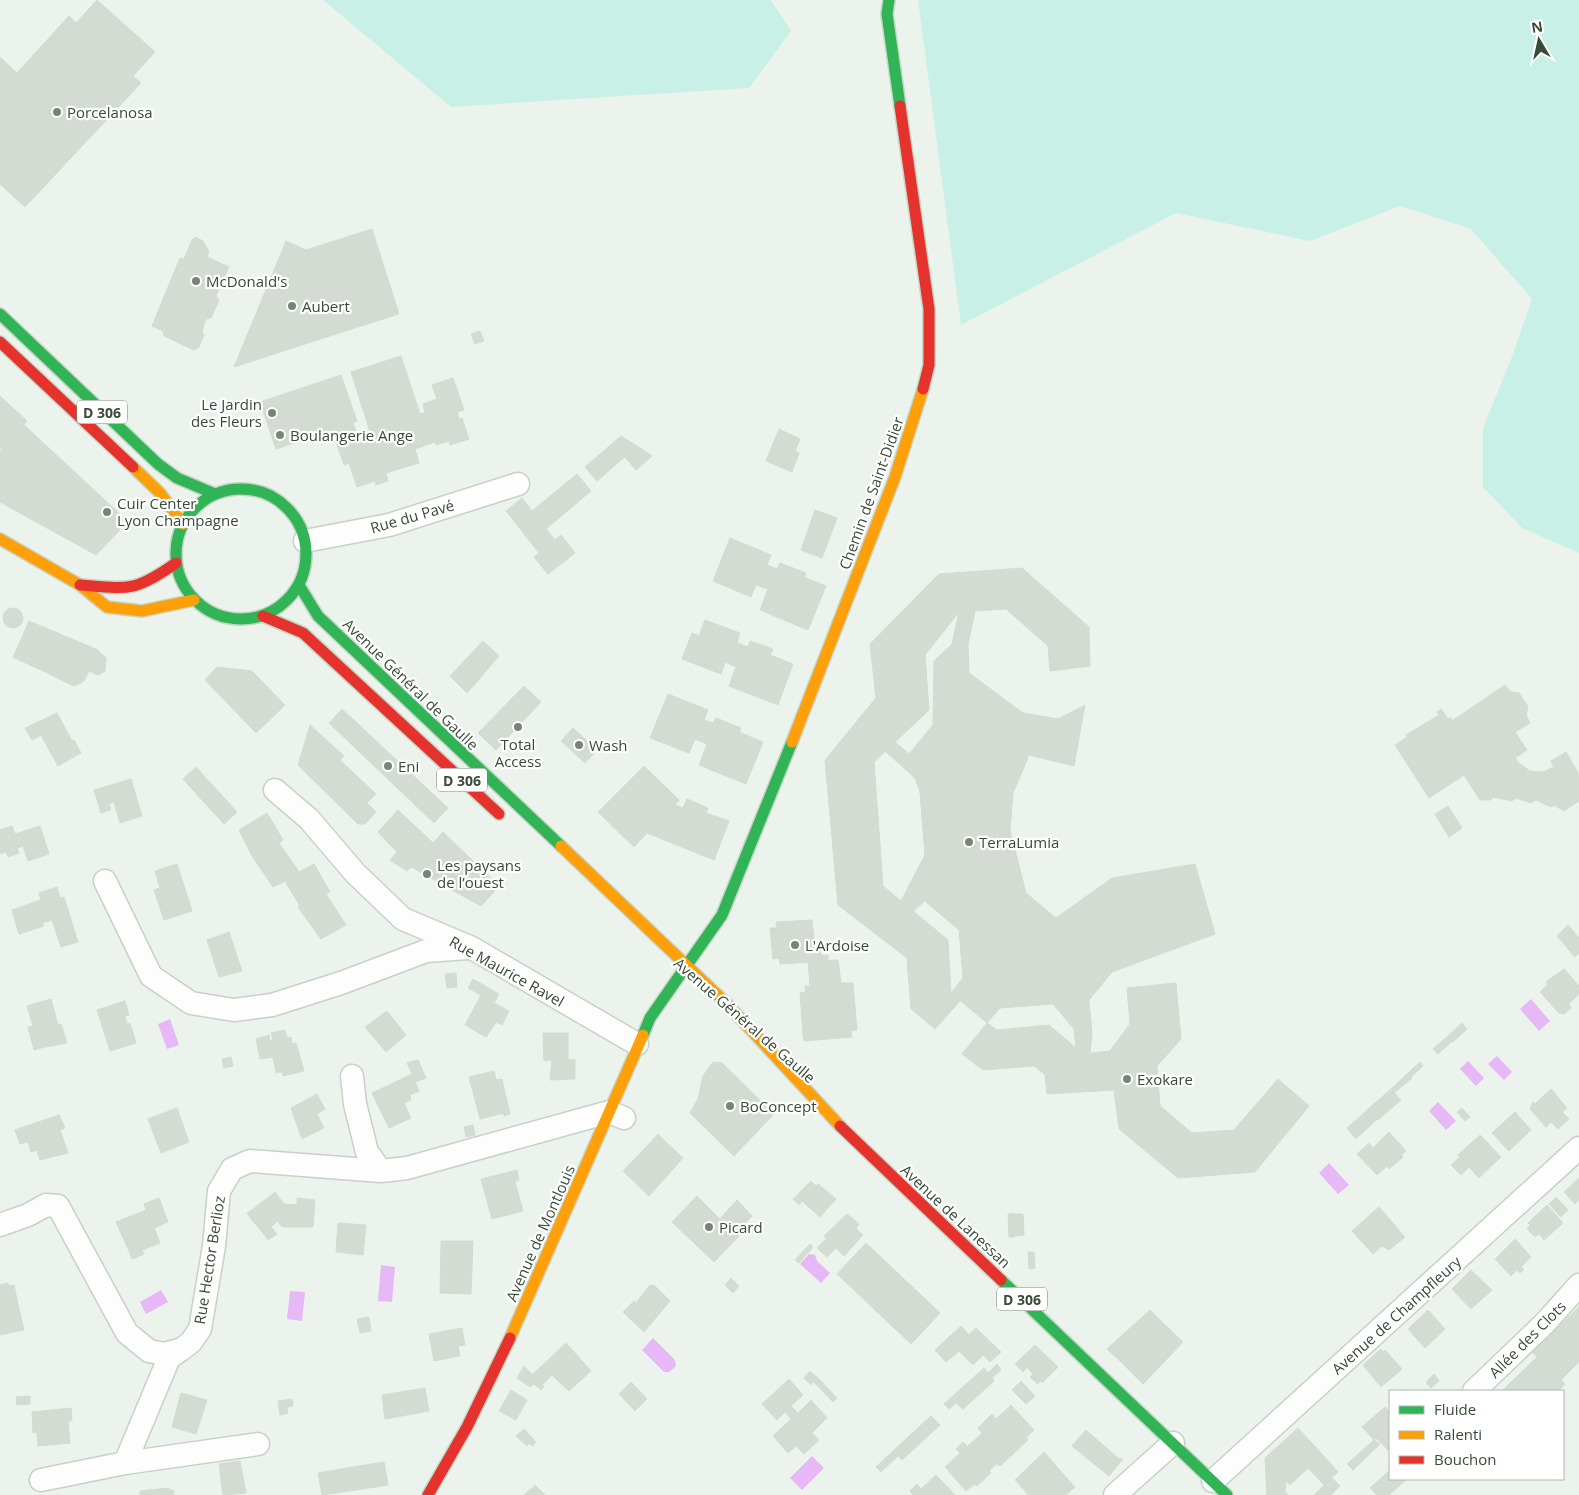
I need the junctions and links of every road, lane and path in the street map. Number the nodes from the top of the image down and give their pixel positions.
1 (890, 0) edge
2 (0, 314) edge
3 (0, 342) edge
4 (518, 484) dead end
5 (215, 494) junction
6 (183, 524) junction
7 (0, 539) edge
8 (305, 541) junction
9 (176, 562) junction
10 (80, 585) junction
11 (300, 585) junction
12 (194, 600) junction
13 (263, 616) junction
14 (275, 790) dead end
15 (509, 824) dead end
16 (105, 880) dead end
17 (472, 948) junction
18 (686, 965) junction
19 (672, 977) junction
20 (688, 992) dead end
21 (744, 1040) dead end
22 (637, 1044) junction
23 (352, 1076) dead end
24 (816, 1102) junction
25 (616, 1115) junction
26 (1579, 1148) edge
27 (381, 1171) junction
28 (0, 1225) edge
29 (1579, 1285) edge
30 (182, 1349) junction
31 (1475, 1390) edge
32 (1172, 1443) junction
33 (258, 1444) dead end
34 (125, 1463) junction
35 (40, 1480) dead end
36 (1220, 1488) edge
37 (429, 1494) edge
38 (1114, 1495) edge

1 - 18 main road, Chemin de Saint-Didier
2 - 5 main road, D 306
3 - 6 main road, D 306
4 - 8 street, Rue du Pavé
5 - 6 main road
5 - 8 main road
6 - 9 main road
7 - 10 main road
8 - 11 main road
9 - 10 main road
9 - 12 main road
10 - 12 main road
11 - 13 main road
11 - 18 main road, Avenue Général de Gaulle / D 306
12 - 13 main road
13 - 15 main road, D 306
14 - 17 street, Rue Maurice Ravel
16 - 17 street
17 - 22 street, Rue Maurice Ravel
18 - 19 main road, Chemin de Saint-Didier
18 - 24 main road, Avenue Général de Gaulle / D 306
19 - 20 main road, Avenue Général de Gaulle
19 - 22 main road, Avenue de Montlouis
21 - 24 main road, Avenue Général de Gaulle / D 306
22 - 25 main road, Avenue de Montlouis
23 - 27 street
24 - 32 main road, Avenue de Lanessan / D 306
25 - 27 street, Rue Hector Berlioz
25 - 37 main road, Avenue de Montlouis
26 - 36 street, Avenue de Champfleury
27 - 30 street, Rue Hector Berlioz
28 - 30 street
29 - 31 street, Allée des Clots
30 - 34 street, Rue Hector Berlioz
32 - 36 main road, Avenue de Lanessan / D 306
32 - 38 street
33 - 34 street
34 - 35 street

